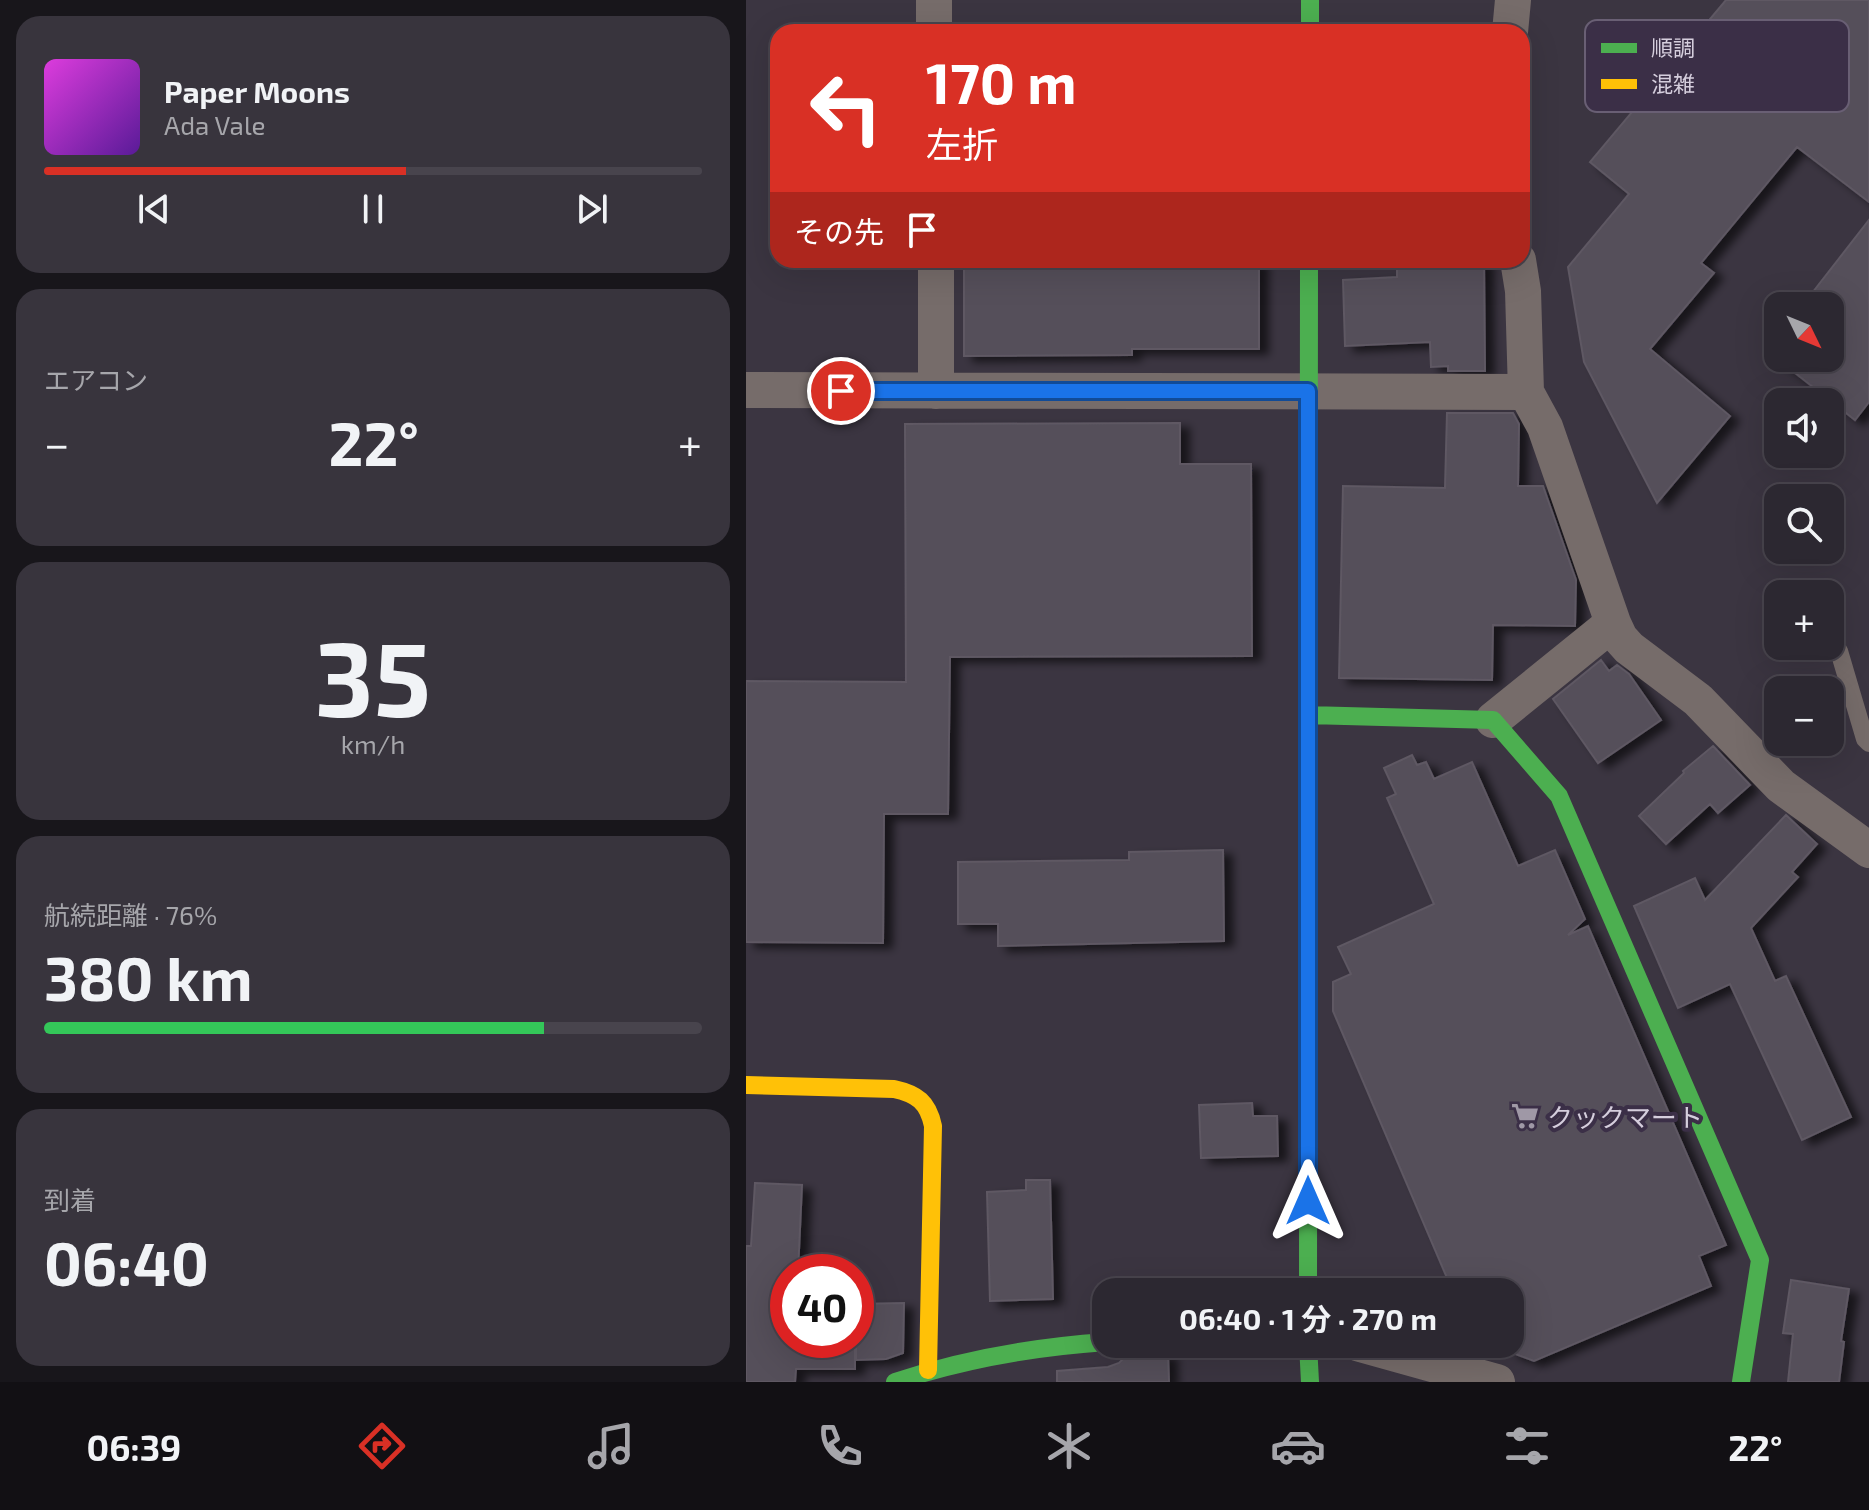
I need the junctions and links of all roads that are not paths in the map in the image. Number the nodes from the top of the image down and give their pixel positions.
1 (934, 0) edge
2 (1310, 0) edge
3 (1513, 0) edge
4 (934, 24) edge
5 (1310, 24) edge
6 (1511, 24) edge
7 (936, 268) edge
8 (1309, 268) edge
9 (1519, 268) edge
10 (746, 390) edge
11 (936, 391) junction
12 (1308, 391) junction
13 (1526, 392) junction
14 (1613, 623) junction
15 (1842, 660) edge
16 (1308, 715) junction
17 (1493, 720) junction
18 (1869, 743) edge
19 (1869, 850) edge
20 (746, 1085) edge
21 (1308, 1278) edge
22 (1092, 1343) edge
23 (1309, 1358) edge
24 (1410, 1358) edge
25 (928, 1370) junction
26 (895, 1382) edge
27 (1310, 1382) edge
28 (1497, 1382) edge
29 (1741, 1382) edge

1 - 4 street
2 - 5 street
3 - 6 street
7 - 11 street
8 - 12 street
9 - 13 street
10 - 11 street
11 - 12 street
12 - 13 street
12 - 16 street
13 - 14 street
14 - 17 street
14 - 19 street
15 - 18 lane
16 - 17 street
16 - 21 street
17 - 29 street
20 - 25 street
22 - 25 street
23 - 27 street
24 - 28 street
25 - 26 street

